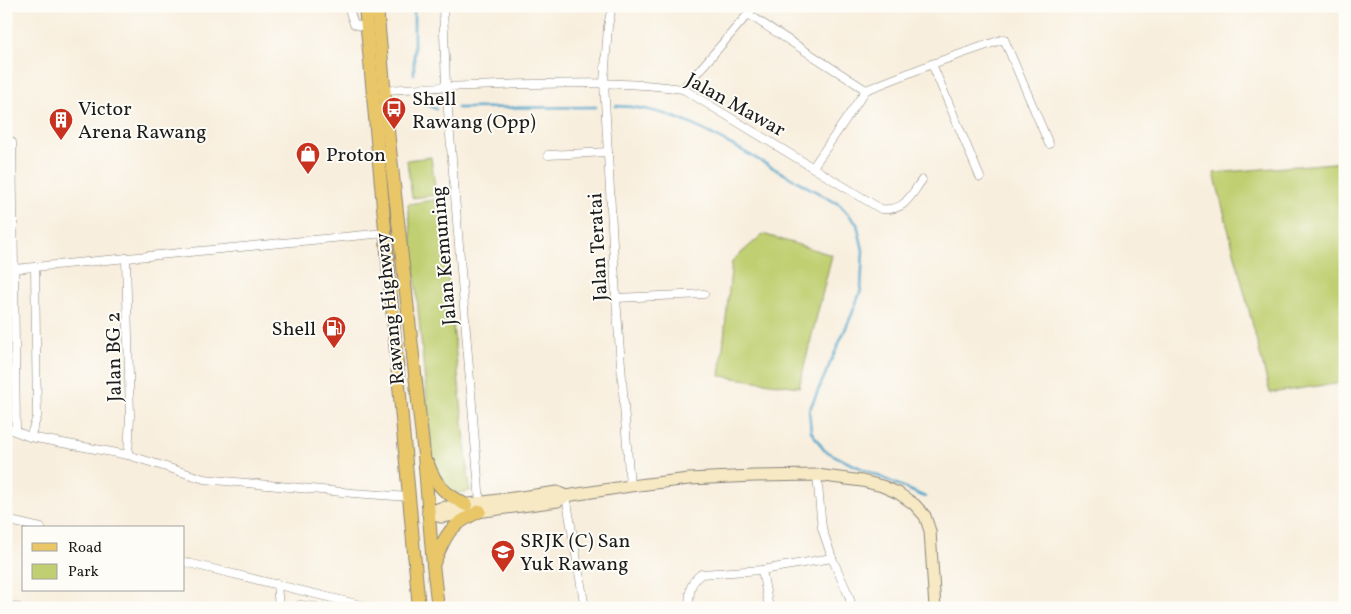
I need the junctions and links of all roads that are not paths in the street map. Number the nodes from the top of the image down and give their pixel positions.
1 (348, 6) edge
2 (365, 6) edge
3 (376, 6) edge
4 (443, 6) edge
5 (612, 6) edge
6 (755, 6) edge
7 (748, 14) junction
8 (367, 28) junction
9 (932, 64) junction
10 (604, 82) junction
11 (446, 86) junction
12 (683, 89) junction
13 (384, 90) junction
14 (866, 90) junction
15 (9, 140) edge
16 (1049, 144) dead end
17 (608, 152) junction
18 (548, 155) dead end
19 (813, 167) junction
20 (980, 177) dead end
21 (922, 180) dead end
22 (385, 233) junction
23 (126, 258) junction
24 (35, 267) junction
25 (14, 269) junction
26 (704, 294) dead end
27 (616, 298) junction
28 (6, 428) edge
29 (16, 431) junction
30 (30, 437) junction
31 (128, 455) junction
32 (424, 455) junction
33 (817, 475) junction
34 (408, 481) junction
35 (630, 486) junction
36 (566, 496) junction
37 (409, 497) junction
38 (466, 505) junction
39 (480, 507) junction
40 (428, 513) junction
41 (6, 520) edge
42 (32, 526) edge
43 (412, 531) junction
44 (832, 558) junction
45 (185, 562) edge
46 (433, 565) junction
47 (762, 570) junction
48 (277, 584) junction
49 (343, 604) edge
50 (6, 605) edge
51 (19, 608) edge
52 (279, 608) edge
53 (296, 608) edge
54 (323, 608) edge
55 (373, 608) edge
56 (419, 608) edge
57 (438, 608) edge
58 (585, 608) edge
59 (688, 608) edge
60 (769, 608) edge
61 (852, 608) edge
62 (935, 608) edge

1 - 8 street
2 - 8 main road, Rawang Highway
3 - 13 main road, Rawang Highway
4 - 11 street, Jalan Kemuning
5 - 10 street, Jalan Teratai
6 - 7 street
7 - 12 street
7 - 14 street
8 - 22 main road, Rawang Highway
9 - 14 street
9 - 16 street
9 - 20 street
10 - 11 street, Jalan Mawar
10 - 12 street, Jalan Mawar
10 - 17 street, Jalan Teratai
11 - 13 street, Jalan Mawar
11 - 39 street, Jalan Kemuning
12 - 19 street, Jalan Mawar
13 - 32 main road, Rawang Highway
14 - 19 street
15 - 25 street
17 - 18 street
17 - 27 street, Jalan Teratai
19 - 21 street, Jalan Mawar
22 - 23 street
22 - 34 main road, Rawang Highway
23 - 24 street
23 - 31 street, Jalan BG 2
24 - 25 street
24 - 30 street
25 - 29 street
26 - 27 street
27 - 35 street, Jalan Teratai
28 - 29 street
29 - 30 street
30 - 31 street
31 - 37 street
32 - 38 main road
32 - 40 main road, Rawang Highway
33 - 35 street
33 - 44 street
33 - 62 street
34 - 37 main road, Rawang Highway
34 - 40 main road
35 - 36 street
36 - 39 street
36 - 58 street
37 - 43 main road, Rawang Highway
38 - 39 street
38 - 40 street
39 - 40 street
39 - 46 main road
40 - 43 main road
40 - 46 main road, Rawang Highway
41 - 42 street
43 - 56 main road, Rawang Highway
44 - 47 street
44 - 61 street
45 - 48 street
46 - 57 main road, Rawang Highway
47 - 59 street
47 - 60 street
48 - 49 street
48 - 52 street
49 - 55 street
50 - 51 street
53 - 54 street

